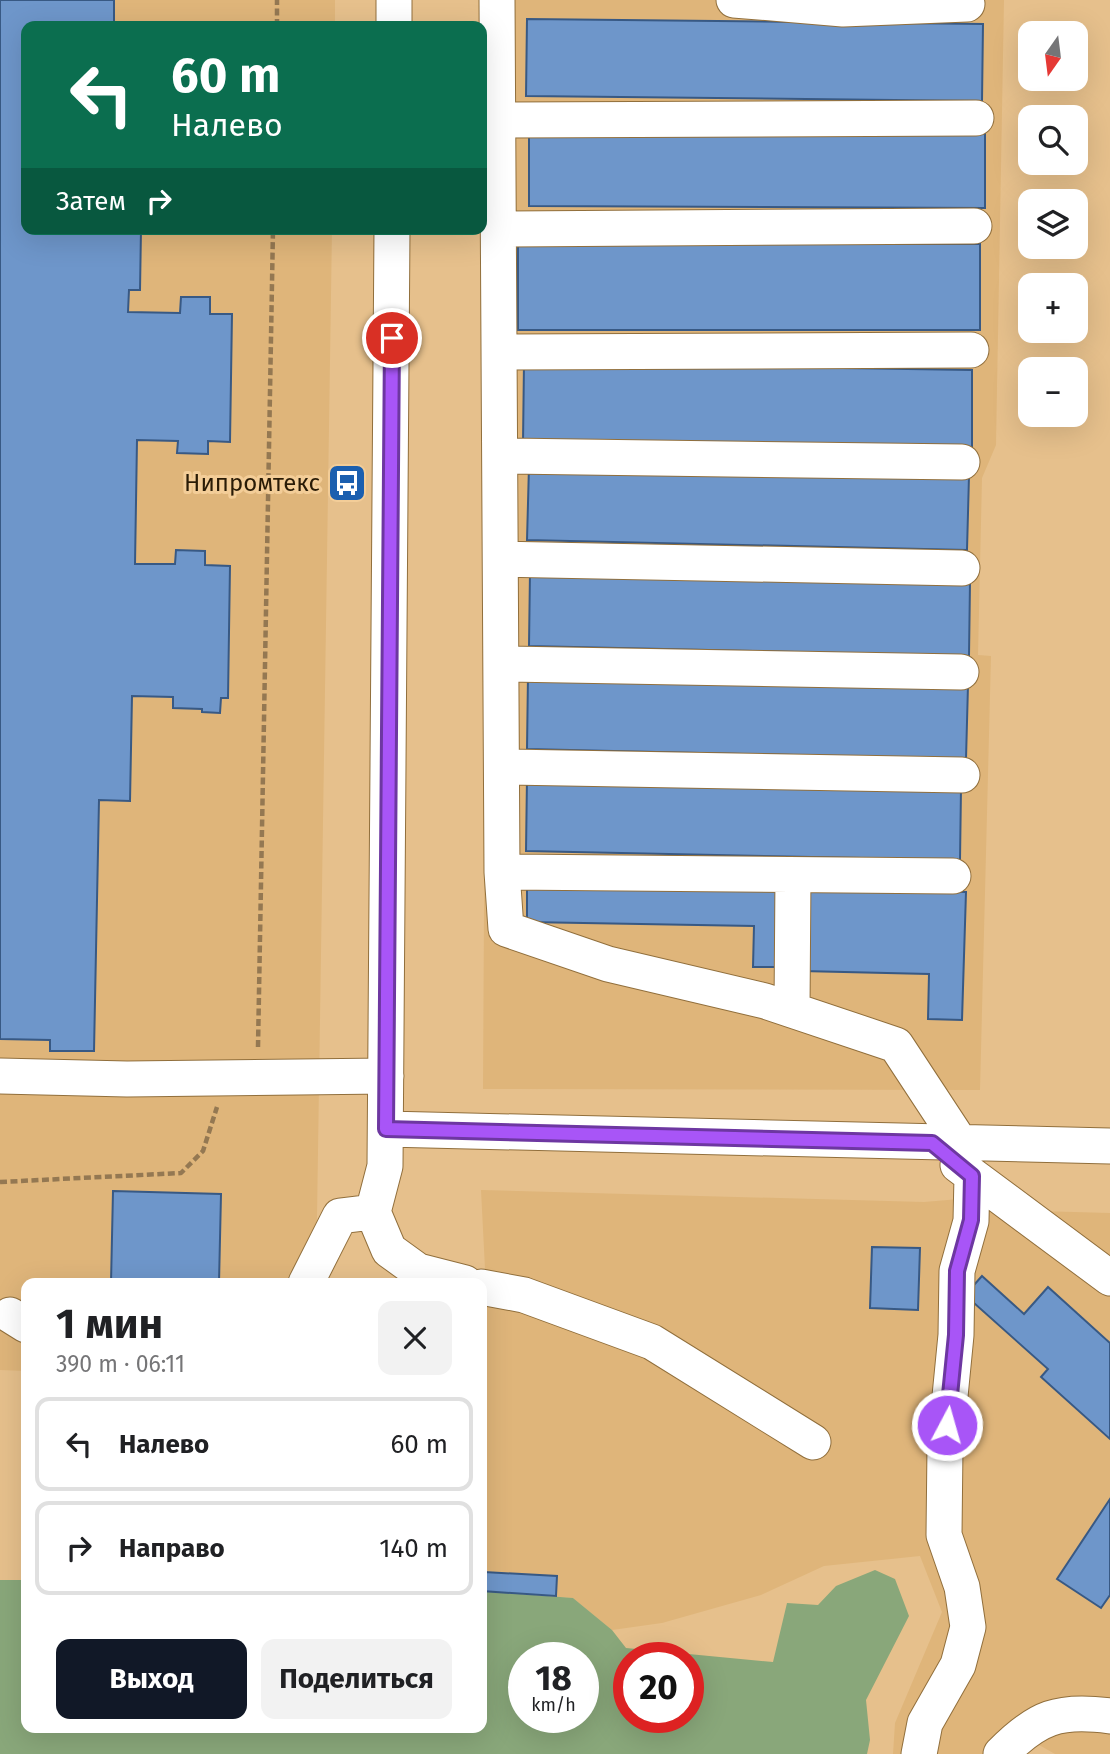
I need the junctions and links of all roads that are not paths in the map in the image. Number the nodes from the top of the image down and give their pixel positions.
1 (394, 0) edge
2 (497, 0) edge
3 (734, 0) edge
4 (967, 4) dead end
5 (394, 21) edge
6 (976, 118) dead end
7 (498, 120) junction
8 (974, 226) dead end
9 (499, 229) junction
10 (392, 235) edge
11 (971, 350) dead end
12 (500, 352) junction
13 (500, 456) junction
14 (962, 462) dead end
15 (501, 559) junction
16 (962, 568) dead end
17 (502, 664) junction
18 (961, 672) dead end
19 (502, 767) junction
20 (961, 775) dead end
21 (502, 872) junction
22 (793, 875) junction
23 (953, 876) dead end
24 (792, 1009) junction
25 (0, 1076) edge
26 (386, 1076) junction
27 (386, 1129) junction
28 (1110, 1146) edge
29 (955, 1154) junction
30 (373, 1212) junction
31 (309, 1278) edge
32 (445, 1278) edge
33 (1110, 1278) edge
34 (487, 1288) edge
35 (813, 1441) dead end
36 (1110, 1716) edge
37 (919, 1754) edge
38 (1001, 1754) edge

1 - 5 street
2 - 7 street
3 - 4 street
6 - 7 street
7 - 9 street
8 - 9 street
9 - 12 street
10 - 26 street
11 - 12 street
12 - 13 street
13 - 14 street
13 - 15 street
15 - 16 street
15 - 17 street
17 - 18 street
17 - 19 street
19 - 20 street
19 - 21 street
21 - 22 street
21 - 24 street
22 - 23 street
22 - 24 street
24 - 29 street
25 - 26 street
26 - 27 street
27 - 29 street
27 - 30 street
28 - 29 street
29 - 33 street
29 - 37 street
30 - 31 street
30 - 32 street
34 - 35 street
36 - 38 street

